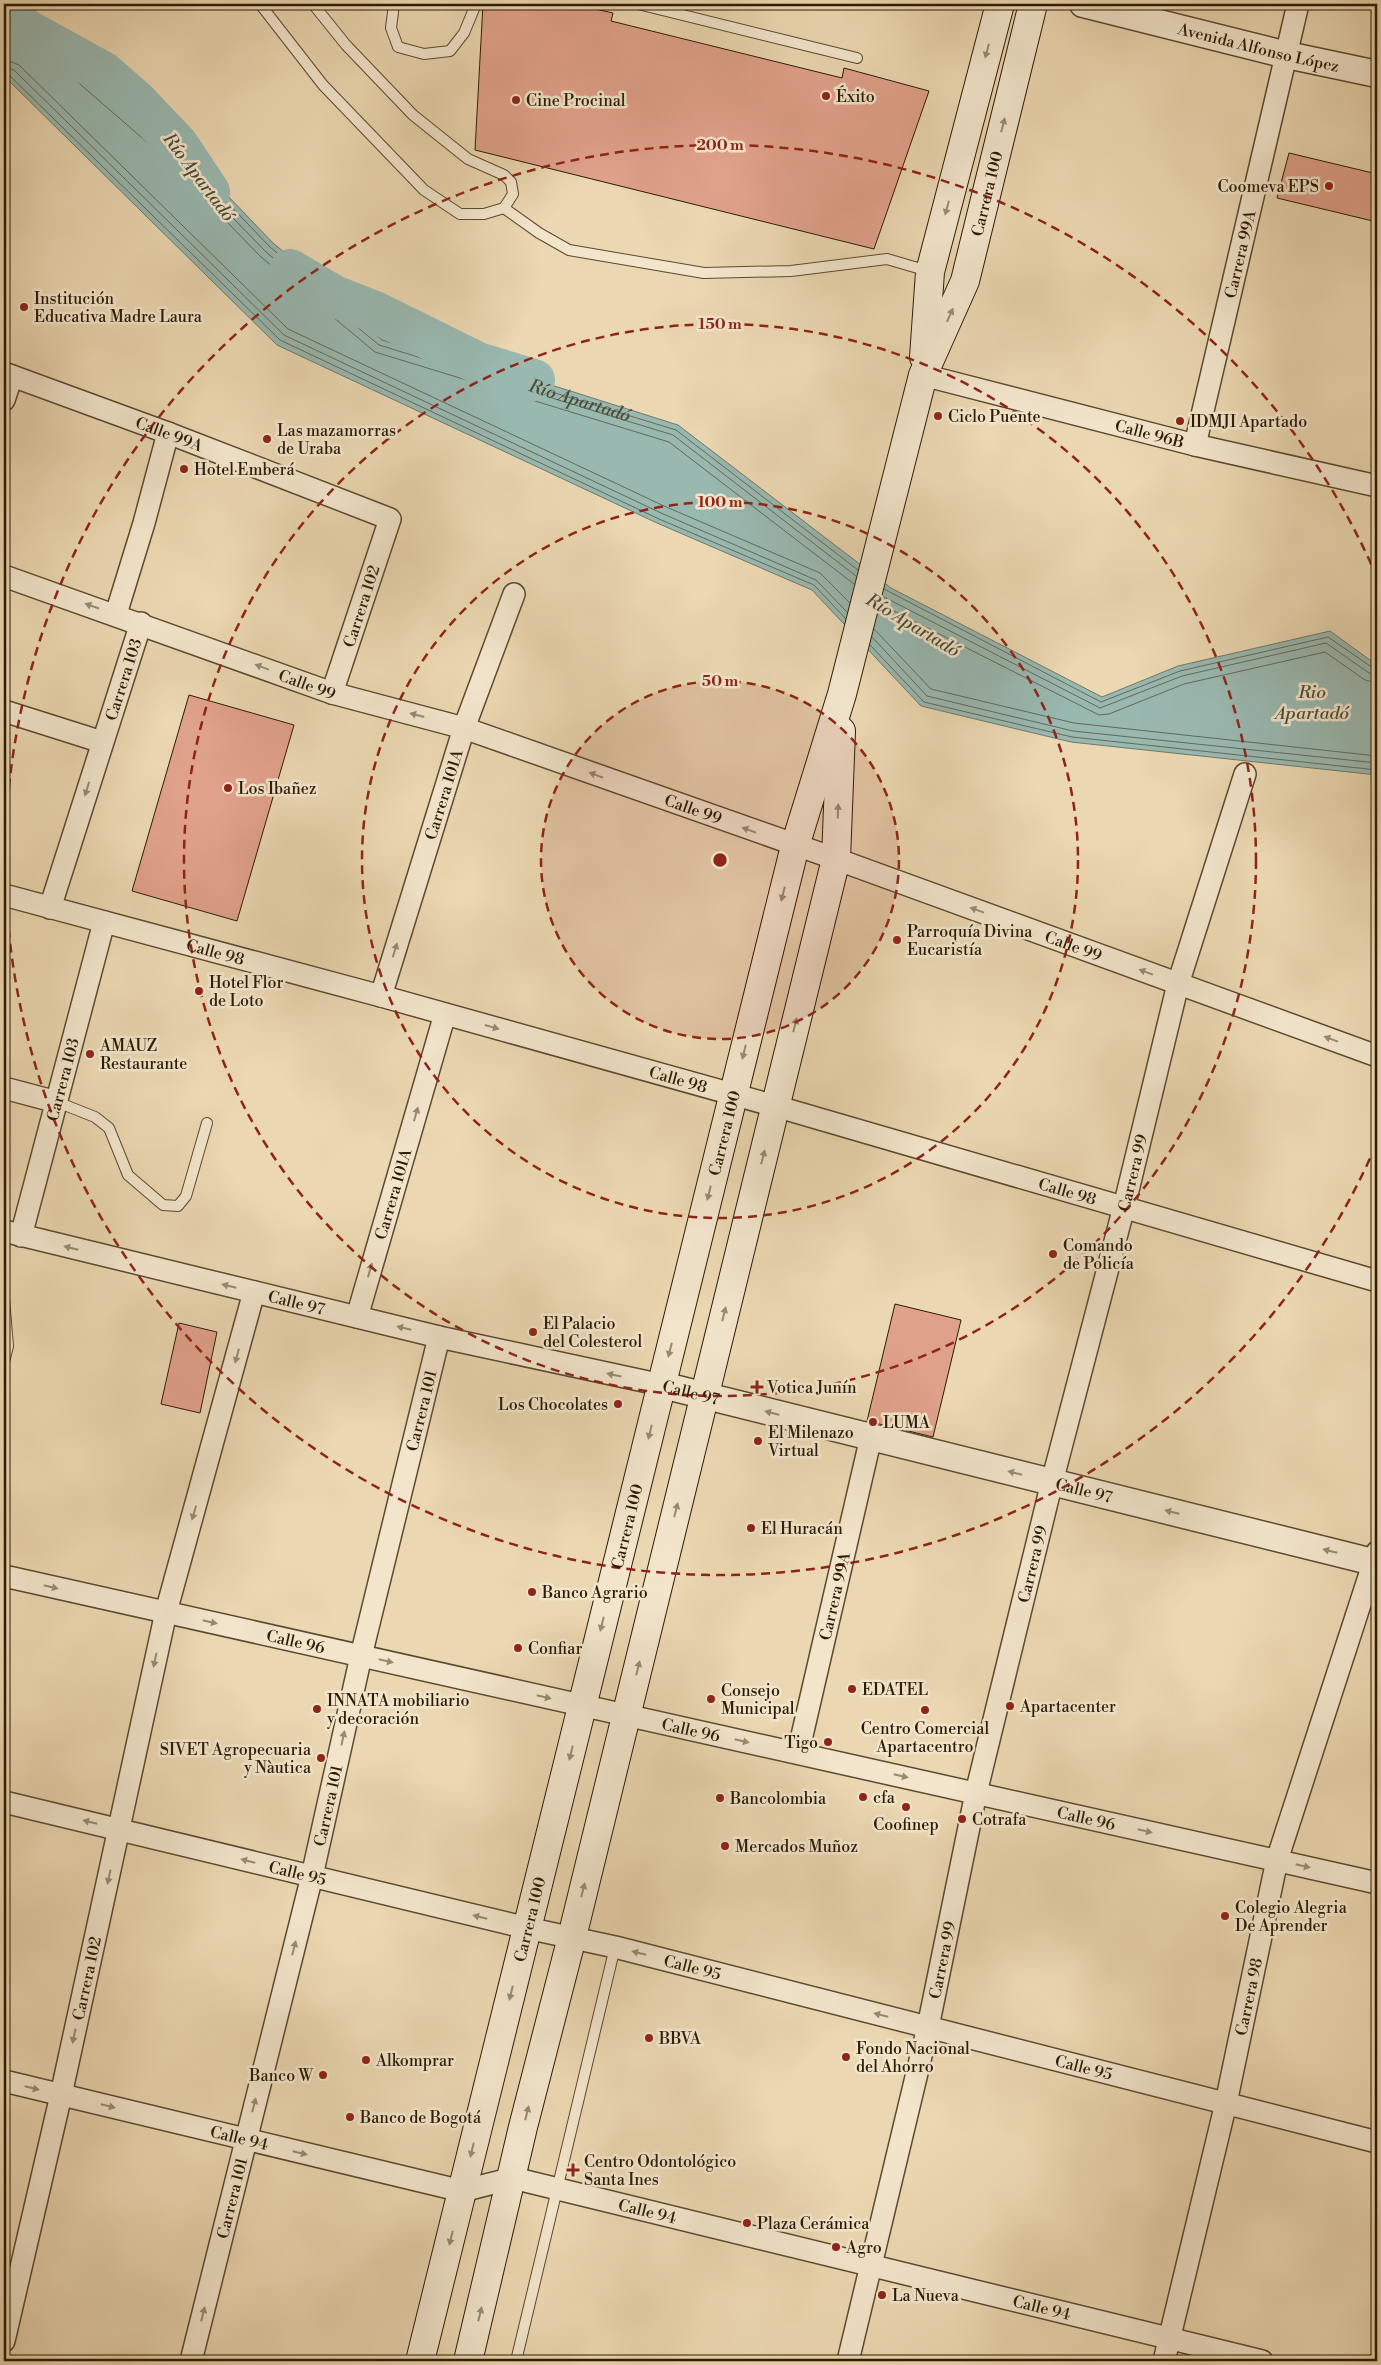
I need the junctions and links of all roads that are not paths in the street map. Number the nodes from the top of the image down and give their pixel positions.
1 (260, 4) edge
2 (312, 4) edge
3 (394, 4) edge
4 (476, 4) edge
5 (638, 4) edge
6 (1000, 4) edge
7 (1033, 4) edge
8 (1083, 4) edge
9 (1298, 4) edge
10 (1287, 55) junction
11 (857, 58) dead end
12 (1377, 74) edge
13 (504, 208) junction
14 (930, 272) junction
15 (8, 375) edge
16 (923, 376) junction
17 (4, 400) edge
18 (168, 433) junction
19 (1195, 446) junction
20 (1377, 486) edge
21 (390, 519) joint
22 (4, 576) edge
23 (514, 594) dead end
24 (116, 614) junction
25 (141, 623) junction
26 (332, 692) junction
27 (842, 694) junction
28 (4, 711) edge
29 (464, 728) junction
30 (102, 742) junction
31 (1245, 774) dead end
32 (795, 846) junction
33 (836, 859) junction
34 (4, 895) edge
35 (50, 908) junction
36 (104, 922) junction
37 (1178, 984) junction
38 (381, 996) junction
39 (444, 1014) junction
40 (1377, 1056) edge
41 (4, 1088) edge
42 (734, 1094) junction
43 (57, 1102) junction
44 (775, 1106) junction
45 (207, 1123) dead end
46 (1124, 1207) junction
47 (12, 1233) edge
48 (1377, 1281) edge
49 (254, 1292) junction
50 (4, 1299) edge
51 (357, 1317) junction
52 (439, 1336) junction
53 (4, 1362) edge
54 (662, 1385) junction
55 (704, 1396) junction
56 (871, 1437) junction
57 (1052, 1482) junction
58 (1376, 1559) edge
59 (4, 1576) edge
60 (166, 1612) junction
61 (361, 1656) junction
62 (582, 1706) junction
63 (626, 1715) junction
64 (798, 1753) junction
65 (976, 1793) junction
66 (4, 1802) edge
67 (119, 1829) junction
68 (1277, 1860) junction
69 (312, 1876) junction
70 (1377, 1882) edge
71 (527, 1928) junction
72 (572, 1937) junction
73 (615, 1946) junction
74 (928, 2027) junction
75 (4, 2081) edge
76 (60, 2095) junction
77 (1226, 2103) junction
78 (246, 2140) junction
79 (1377, 2142) edge
80 (513, 2178) junction
81 (557, 2189) junction
82 (462, 2191) junction
83 (871, 2266) junction
84 (1169, 2338) junction
85 (4, 2341) edge
86 (191, 2361) edge
87 (420, 2361) edge
88 (468, 2361) edge
89 (516, 2361) edge
90 (848, 2361) edge
91 (1164, 2361) edge
92 (1262, 2361) edge

1 - 13 lane
2 - 13 lane
3 - 4 lane
5 - 11 lane
6 -> 14 main road, Carrera 100
16 -> 7 main road, Carrera 100
8 - 10 street, Avenida Alfonso López
9 - 10 street, Carrera 99A
10 - 12 street, Avenida Alfonso López
10 - 19 street, Carrera 99A
13 - 14 lane
14 - 16 main road, Carrera 100
15 - 17 street
15 - 18 street, Calle 99A
16 - 19 street, Calle 96B
16 - 27 main road, Carrera 100
18 - 21 street, Calle 99A
18 - 24 street, Carrera 103
19 - 20 street, Calle 96B
21 - 26 street, Carrera 102
24 -> 22 street, Calle 99
23 - 29 street, Carrera 101A
24 - 25 street, Calle 99
26 -> 25 street, Calle 99
25 - 30 street, Carrera 103
29 -> 26 street, Calle 99
27 - 32 main road, Carrera 100
33 -> 27 main road, Carrera 100
28 - 30 street
32 -> 29 street, Calle 99
38 -> 29 street, Carrera 101A
30 -> 35 street, Carrera 103
31 - 37 street, Carrera 99
32 - 33 street, Calle 99
32 -> 42 main road, Carrera 100
37 -> 33 street, Calle 99
44 -> 33 main road, Carrera 100
34 - 35 street, Calle 98
35 - 36 street, Calle 98
36 - 38 street, Calle 98
36 - 43 street, Carrera 103
40 -> 37 street, Calle 99
37 - 46 street, Carrera 99
38 - 39 street, Calle 98
39 -> 42 street, Calle 98
51 -> 39 street, Carrera 101A
41 - 43 street
42 - 44 street, Calle 98
42 -> 54 main road, Carrera 100
43 - 45 lane
43 - 47 street, Carrera 103
44 - 46 street, Calle 98
55 -> 44 main road, Carrera 100
46 - 48 street, Calle 98
46 - 57 street, Carrera 99
49 -> 47 street, Calle 97
49 - 51 street, Calle 97
49 -> 60 street, Carrera 102
50 - 53 lane
52 -> 51 street, Calle 97
54 -> 52 street, Calle 97
52 - 61 street, Carrera 101
54 - 55 street, Calle 97
54 -> 62 main road, Carrera 100
56 -> 55 street, Calle 97
63 -> 55 main road, Carrera 100
57 -> 56 street, Calle 97
56 - 64 street, Carrera 99A
58 -> 57 street, Calle 97
57 - 65 street, Carrera 99
58 - 68 street, Carrera 98
59 -> 60 street, Calle 96
60 -> 61 street, Calle 96
60 -> 67 street, Carrera 102
61 -> 62 street, Calle 96
69 -> 61 street, Carrera 101
62 - 63 street, Calle 96
62 -> 71 main road, Carrera 100
63 -> 64 street, Calle 96
72 -> 63 main road, Carrera 100
64 -> 65 street, Calle 96
65 -> 68 street, Calle 96
65 - 74 street, Carrera 99
67 -> 66 street, Calle 95
69 -> 67 street, Calle 95
67 -> 76 street, Carrera 102
68 -> 70 street, Calle 96
68 - 77 street, Carrera 98
71 -> 69 street, Calle 95
78 -> 69 street, Carrera 101
71 - 72 street, Calle 95
71 -> 82 main road, Carrera 100
72 - 73 street, Calle 95
80 -> 72 main road, Carrera 100
74 -> 73 street, Calle 95
73 - 81 lane
74 - 77 street, Calle 95
74 - 83 street, Carrera 99
75 -> 76 street, Calle 94
76 -> 78 street, Calle 94
76 - 85 street, Carrera 102
77 - 79 street, Calle 95
77 - 84 street, Carrera 98
78 -> 82 street, Calle 94
86 -> 78 street, Carrera 101
80 - 81 street, Calle 94
80 - 82 street, Calle 94
88 -> 80 main road, Carrera 100
81 - 83 street, Calle 94
81 - 89 lane
82 -> 87 main road, Carrera 100
83 - 84 street, Calle 94
83 - 90 street, Carrera 99
84 - 91 street, Carrera 98
84 - 92 street, Calle 94

